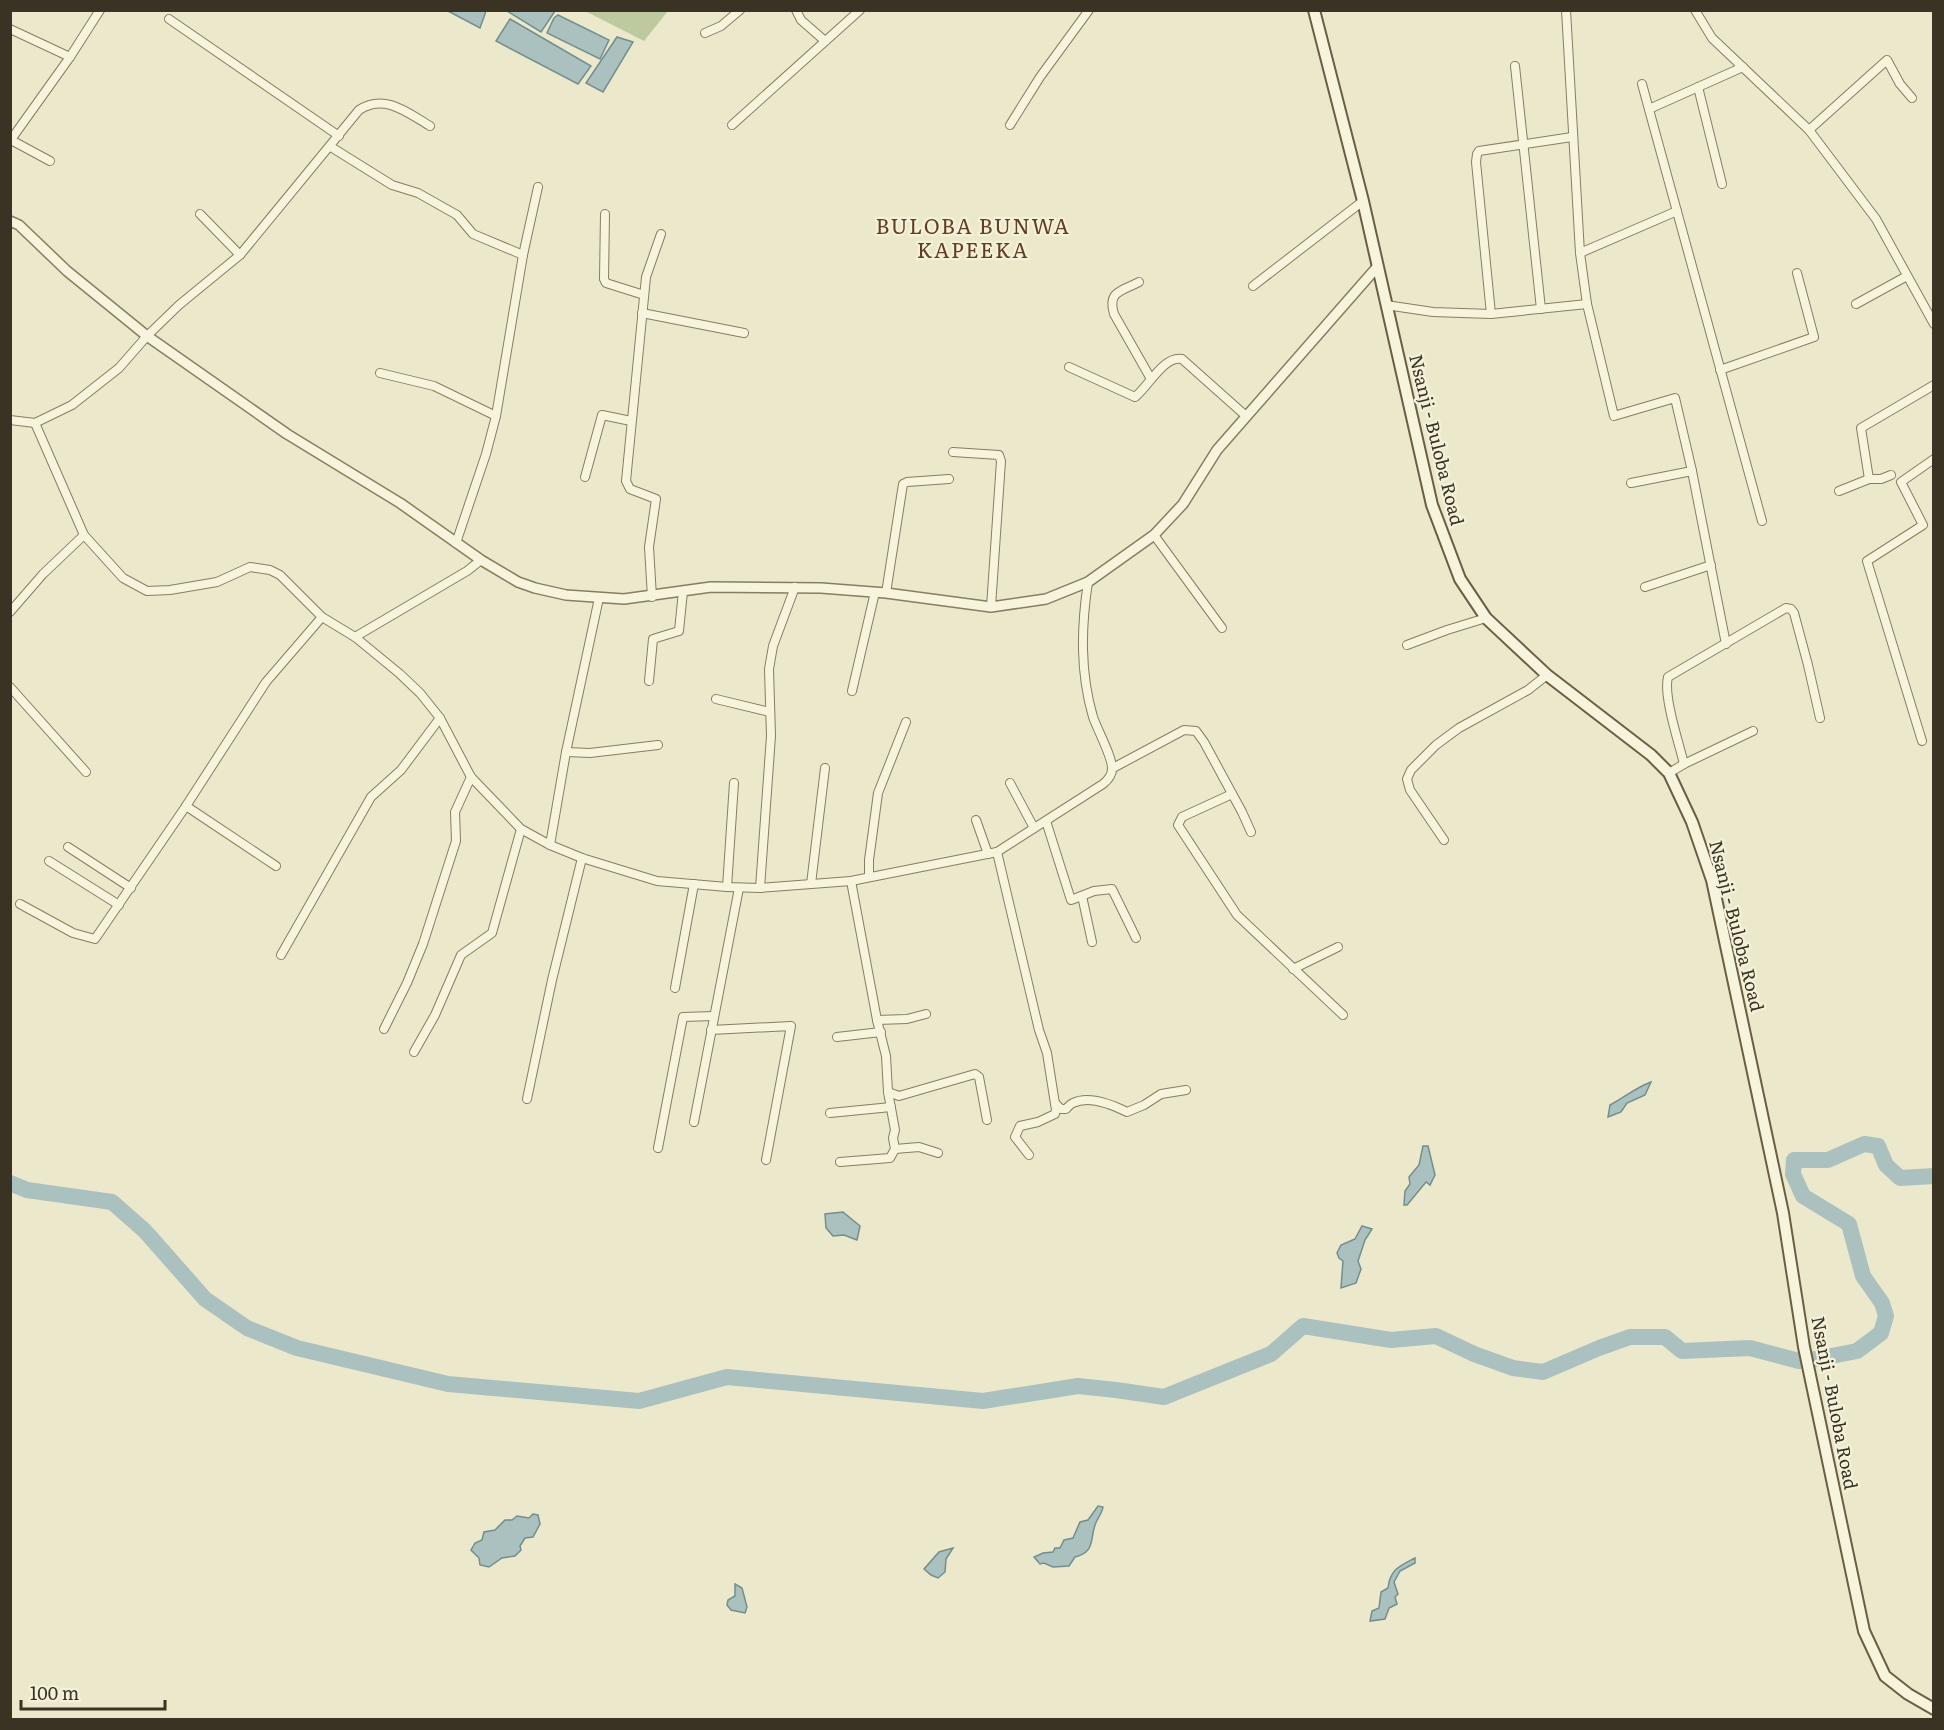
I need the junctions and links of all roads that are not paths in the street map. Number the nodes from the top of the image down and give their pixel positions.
1 (100, 10) edge
2 (740, 10) edge
3 (796, 10) edge
4 (860, 10) edge
5 (1089, 10) edge
6 (1314, 10) edge
7 (1566, 10) edge
8 (1695, 10) edge
9 (170, 19) dead end
10 (10, 29) edge
11 (705, 33) dead end
12 (825, 41) junction
13 (70, 57) junction
14 (1515, 66) dead end
15 (1743, 67) junction
16 (1642, 84) dead end
17 (1698, 87) junction
18 (1912, 98) dead end
19 (1649, 109) junction
20 (732, 124) dead end
21 (1010, 125) dead end
22 (429, 126) dead end
23 (1809, 130) junction
24 (339, 136) junction
25 (1572, 137) junction
26 (11, 141) edge
27 (1523, 146) junction
28 (331, 147) junction
29 (50, 161) dead end
30 (1722, 184) dead end
31 (538, 187) dead end
32 (1363, 201) junction
33 (1677, 212) junction
34 (200, 214) dead end
35 (605, 214) dead end
36 (10, 221) edge
37 (661, 234) dead end
38 (1580, 253) junction
39 (240, 255) junction
40 (523, 255) junction
41 (1378, 266) junction
42 (1797, 273) dead end
43 (1907, 276) junction
44 (1139, 282) dead end
45 (1253, 286) dead end
46 (644, 295) junction
47 (1587, 304) junction
48 (1856, 304) dead end
49 (1386, 305) junction
50 (1541, 309) junction
51 (642, 313) junction
52 (1491, 314) junction
53 (1934, 324) edge
54 (744, 333) dead end
55 (147, 336) junction
56 (1069, 368) dead end
57 (1720, 370) junction
58 (380, 373) dead end
59 (1151, 379) junction
60 (1934, 385) edge
61 (496, 416) junction
62 (1246, 416) junction
63 (10, 420) edge
64 (632, 421) junction
65 (35, 423) junction
66 (953, 452) dead end
67 (1934, 459) edge
68 (1692, 471) junction
69 (1891, 475) dead end
70 (585, 477) dead end
71 (949, 479) dead end
72 (1869, 479) junction
73 (1631, 483) dead end
74 (1839, 491) dead end
75 (1762, 521) dead end
76 (1154, 535) junction
77 (84, 536) junction
78 (456, 543) junction
79 (481, 560) junction
80 (1711, 565) junction
81 (1088, 582) junction
82 (1645, 587) dead end
83 (795, 588) junction
84 (683, 591) junction
85 (875, 592) junction
86 (886, 593) junction
87 (652, 597) junction
88 (599, 598) junction
89 (992, 607) junction
90 (10, 612) edge
91 (322, 617) junction
92 (1486, 618) junction
93 (1222, 628) dead end
94 (355, 637) junction
95 (1726, 644) junction
96 (1407, 645) dead end
97 (1547, 675) junction
98 (649, 681) dead end
99 (10, 687) edge
100 (852, 691) dead end
101 (716, 699) dead end
102 (770, 712) junction
103 (440, 718) junction
104 (1820, 718) dead end
105 (906, 722) dead end
106 (1753, 731) dead end
107 (1922, 741) dead end
108 (658, 745) dead end
109 (566, 752) junction
110 (1684, 764) junction
111 (825, 768) dead end
112 (1113, 768) junction
113 (86, 772) dead end
114 (1669, 773) junction
115 (471, 777) junction
116 (734, 783) dead end
117 (1010, 783) dead end
118 (1232, 794) junction
119 (186, 806) junction
120 (976, 820) dead end
121 (1046, 821) junction
122 (1034, 828) junction
123 (520, 829) junction
124 (1251, 832) dead end
125 (1444, 840) dead end
126 (550, 845) junction
127 (68, 847) dead end
128 (992, 853) junction
129 (582, 858) junction
130 (49, 861) dead end
131 (276, 866) dead end
132 (869, 877) junction
133 (852, 881) junction
134 (694, 884) junction
135 (811, 884) junction
136 (727, 887) junction
137 (131, 888) junction
138 (739, 888) junction
139 (760, 888) junction
140 (1082, 896) junction
141 (20, 904) dead end
142 (119, 905) junction
143 (1136, 938) dead end
144 (1092, 942) dead end
145 (1338, 947) dead end
146 (280, 955) dead end
147 (1293, 969) junction
148 (675, 988) dead end
149 (926, 1014) dead end
150 (1343, 1015) dead end
151 (714, 1016) junction
152 (878, 1020) junction
153 (384, 1029) dead end
154 (711, 1030) junction
155 (881, 1032) junction
156 (837, 1037) dead end
157 (414, 1052) dead end
158 (1186, 1090) dead end
159 (888, 1092) junction
160 (527, 1099) dead end
161 (1055, 1103) junction
162 (891, 1107) junction
163 (830, 1113) dead end
164 (987, 1120) dead end
165 (694, 1122) dead end
166 (658, 1148) dead end
167 (895, 1149) junction
168 (938, 1153) dead end
169 (1029, 1155) dead end
170 (766, 1160) dead end
171 (840, 1162) dead end
172 (1934, 1710) edge

1 - 13 street
2 - 11 street
3 - 12 street
4 - 12 street
5 - 21 street
6 - 32 main road, Nsanji - Buloba Road
7 - 25 street
8 - 15 street
9 - 24 street
10 - 13 street
12 - 20 street
13 - 26 street
14 - 27 street
15 - 17 street
15 - 23 street
16 - 19 street
17 - 19 street
17 - 30 street
18 - 23 street
19 - 33 street
22 - 24 street
23 - 43 street
24 - 28 street
25 - 27 street
25 - 38 street
26 - 29 street
27 - 50 street
27 - 52 street
28 - 39 street
28 - 40 street
31 - 40 street
32 - 41 main road, Nsanji - Buloba Road
32 - 45 street
33 - 38 street
33 - 57 street
34 - 39 street
35 - 46 street
36 - 55 street
37 - 46 street
38 - 47 street
39 - 55 street
40 - 61 street
41 - 49 main road, Nsanji - Buloba Road
41 - 62 street
42 - 57 street
43 - 48 street
43 - 53 street
44 - 59 street
46 - 51 street
47 - 50 street
47 - 68 street
49 - 52 street
49 - 92 main road, Nsanji - Buloba Road
50 - 52 street
51 - 54 street
51 - 64 street
55 - 65 street
55 - 78 street
56 - 59 street
57 - 75 street
58 - 61 street
59 - 62 street
60 - 72 street
61 - 78 street
62 - 76 street
63 - 65 street
64 - 70 street
64 - 87 street
65 - 77 street
66 - 89 street
67 - 107 street
68 - 73 street
68 - 80 street
69 - 72 street
71 - 86 street
72 - 74 street
76 - 81 street
76 - 93 street
77 - 90 street
77 - 91 street
78 - 79 street
79 - 88 street
79 - 94 street
80 - 82 street
80 - 95 street
81 - 89 street
81 - 112 street
83 - 84 street
83 - 85 street
83 - 102 street
84 - 87 street
84 - 98 street
85 - 86 street
85 - 100 street
86 - 89 street
87 - 88 street
88 - 109 street
91 - 94 street
91 - 119 street
92 - 96 street
92 - 97 main road, Nsanji - Buloba Road
94 - 103 street
95 - 104 street
95 - 110 street
97 - 114 main road, Nsanji - Buloba Road
97 - 125 street
99 - 113 street
101 - 102 street
102 - 139 street
103 - 115 street
103 - 146 street
105 - 132 street
106 - 110 street
108 - 109 street
109 - 126 street
110 - 114 street
111 - 135 street
112 - 118 street
112 - 121 street
114 - 172 main road, Nsanji - Buloba Road
115 - 123 street
115 - 153 street
116 - 136 street
117 - 122 street
118 - 124 street
118 - 147 street
119 - 131 street
119 - 137 street
120 - 128 street
121 - 122 street
121 - 140 street
122 - 128 street
123 - 126 street
123 - 157 street
126 - 129 street
127 - 137 street
128 - 132 street
128 - 161 street
129 - 134 street
129 - 160 street
130 - 142 street
132 - 133 street
133 - 135 street
133 - 152 street
134 - 136 street
134 - 148 street
135 - 139 street
136 - 138 street
137 - 142 street
138 - 139 street
138 - 151 street
140 - 143 street
140 - 144 street
141 - 142 street
145 - 147 street
147 - 150 street
149 - 152 street
151 - 154 street
151 - 166 street
152 - 155 street
154 - 165 street
154 - 170 street
155 - 156 street
155 - 159 street
158 - 161 street
159 - 162 street
159 - 164 street
161 - 169 street
162 - 163 street
162 - 167 street
167 - 168 street
167 - 171 street

